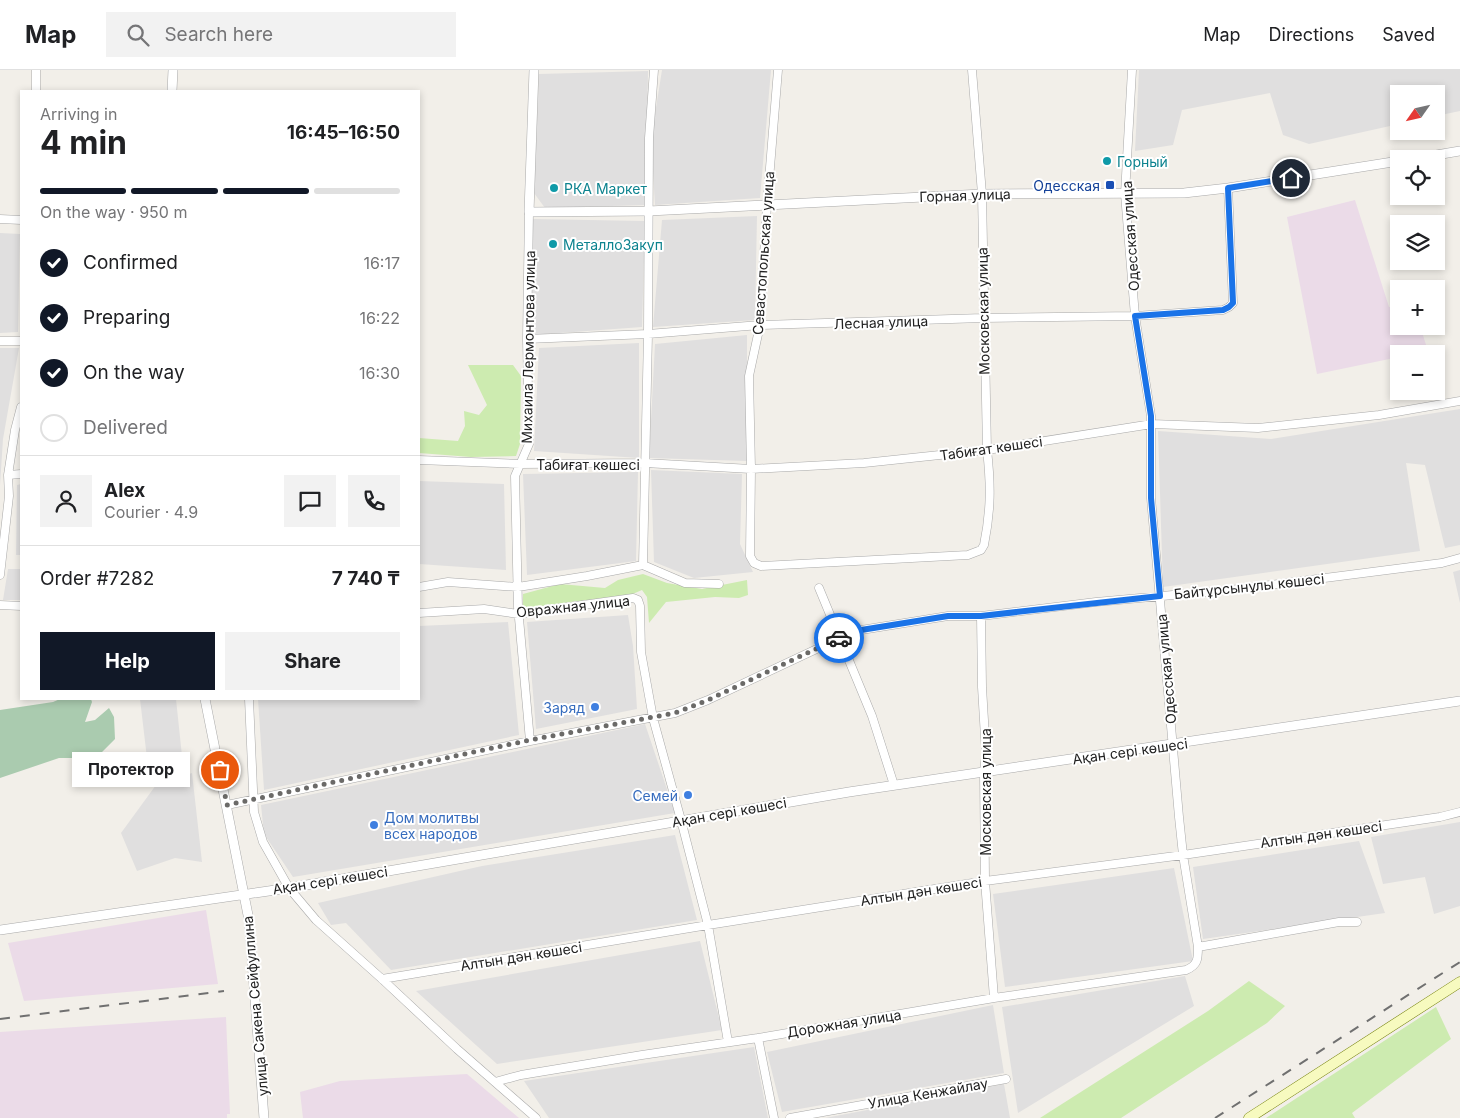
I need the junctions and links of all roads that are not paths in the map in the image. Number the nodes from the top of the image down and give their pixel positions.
1 (36, 70) edge
2 (173, 70) edge
3 (534, 70) edge
4 (654, 70) edge
5 (778, 70) edge
6 (972, 70) edge
7 (1132, 70) edge
8 (36, 90) edge
9 (172, 90) edge
10 (1460, 151) edge
11 (1445, 154) edge
12 (1390, 162) edge
13 (1228, 188) junction
14 (982, 194) junction
15 (1124, 194) junction
16 (767, 204) junction
17 (649, 211) junction
18 (529, 212) junction
19 (0, 219) edge
20 (20, 220) edge
21 (1135, 316) junction
22 (983, 318) junction
23 (760, 326) junction
24 (648, 334) junction
25 (527, 339) junction
26 (0, 341) edge
27 (20, 341) edge
28 (1460, 401) edge
29 (20, 411) edge
30 (1152, 424) junction
31 (987, 450) junction
32 (420, 460) edge
33 (645, 463) junction
34 (520, 464) junction
35 (751, 469) junction
36 (8, 474) junction
37 (20, 474) edge
38 (750, 556) joint
39 (1460, 558) edge
40 (643, 565) junction
41 (0, 575) edge
42 (719, 584) dead end
43 (420, 587) edge
44 (518, 587) junction
45 (819, 588) dead end
46 (1160, 596) junction
47 (0, 605) edge
48 (20, 606) edge
49 (420, 613) edge
50 (518, 614) junction
51 (981, 616) junction
52 (840, 638) junction
53 (205, 700) edge
54 (249, 700) edge
55 (1460, 701) edge
56 (652, 718) junction
57 (530, 740) junction
58 (1172, 744) junction
59 (984, 772) junction
60 (894, 785) junction
61 (255, 800) junction
62 (227, 805) junction
63 (1460, 812) edge
64 (681, 820) junction
65 (1183, 855) junction
66 (985, 881) junction
67 (289, 888) junction
68 (245, 894) junction
69 (1357, 922) dead end
70 (708, 924) junction
71 (0, 930) edge
72 (1198, 947) junction
73 (1194, 967) joint
74 (382, 979) junction
75 (1460, 982) edge
76 (994, 998) junction
77 (758, 1038) junction
78 (728, 1042) junction
79 (1006, 1079) dead end
80 (495, 1082) junction
81 (264, 1118) edge
82 (536, 1118) edge
83 (774, 1118) edge
84 (790, 1118) edge
85 (1249, 1118) edge

1 - 8 street
2 - 9 street
3 - 18 street, Михаила Лермонтова улица
4 - 17 street
5 - 16 street, Севастопольская улица
6 - 14 street, Московская улица
7 - 15 street, Одесская улица
10 - 11 street
12 - 13 street, Горная улица
13 - 15 street, Горная улица
13 - 21 street, Лесная улица
14 - 15 street, Горная улица
14 - 16 street, Горная улица
14 - 22 street, Московская улица
15 - 21 street, Одесская улица
16 - 17 street, Горная улица
16 - 23 street, Севастопольская улица
17 - 18 street, Горная улица
17 - 24 street
18 - 25 street, Михаила Лермонтова улица
19 - 20 street
21 - 22 street, Лесная улица
21 - 30 street, Одесская улица
22 - 23 street, Лесная улица
22 - 31 street, Московская улица
23 - 24 street, Лесная улица
23 - 35 street, Севастопольская улица
24 - 25 street, Лесная улица
24 - 33 street
25 - 34 street, Михаила Лермонтова улица
26 - 27 street
28 - 30 street, Табиғат көшесі
29 - 36 street
30 - 31 street, Табиғат көшесі
30 - 46 street, Одесская улица
31 - 35 street, Табиғат көшесі
31 - 38 street, Московская улица
32 - 34 street, Табиғат көшесі
33 - 34 street, Табиғат көшесі
33 - 35 street, Табиғат көшесі
33 - 40 street
34 - 44 street, Михаила Лермонтова улица
35 - 38 street, Севастопольская улица
36 - 37 street
36 - 41 street
39 - 46 street, Байтұрсынұлы көшесі
40 - 42 street
40 - 44 street, Овражная улица
43 - 44 street, Овражная улица
44 - 50 street, Михаила Лермонтова улица
45 - 52 street
46 - 51 street, Байтұрсынұлы көшесі
46 - 58 street, Одесская улица
47 - 48 street
49 - 50 street, Овражная улица
50 - 56 street, Овражная улица
50 - 57 street, Михаила Лермонтова улица
51 - 52 street, Байтұрсынұлы көшесі
51 - 59 street, Московская улица
52 - 56 street, Байтұрсынұлы көшесі
52 - 60 street
53 - 62 street, улица Сакена Сейфуллина
54 - 61 street
55 - 58 street, Ақан сері көшесі
56 - 57 street, Байтұрсынұлы көшесі
56 - 64 street
57 - 61 street, Байтұрсынұлы көшесі
58 - 59 street, Ақан сері көшесі
58 - 65 street, Одесская улица
59 - 60 street, Ақан сері көшесі
59 - 66 street, Московская улица
60 - 64 street, Ақан сері көшесі
61 - 62 street, Байтұрсынұлы көшесі
61 - 67 street
62 - 68 street, улица Сакена Сейфуллина
63 - 65 street, Алтын дән көшесі
64 - 67 street, Ақан сері көшесі
64 - 70 street
65 - 66 street, Алтын дән көшесі
65 - 72 street, Одесская улица
66 - 70 street, Алтын дән көшесі
66 - 76 street, Московская улица
67 - 68 street, Ақан сері көшесі
67 - 74 street
68 - 71 street, Ақан сері көшесі
68 - 81 street, улица Сакена Сейфуллина
69 - 72 street
70 - 74 street, Алтын дән көшесі
70 - 78 street
72 - 73 street, Одесская улица
73 - 76 street, Дорожная улица
74 - 80 street
75 - 85 main road
76 - 77 street, Дорожная улица
77 - 78 street, Дорожная улица
77 - 83 street
78 - 80 street, Дорожная улица
79 - 84 street, Улица Кенжайлау
80 - 82 street

